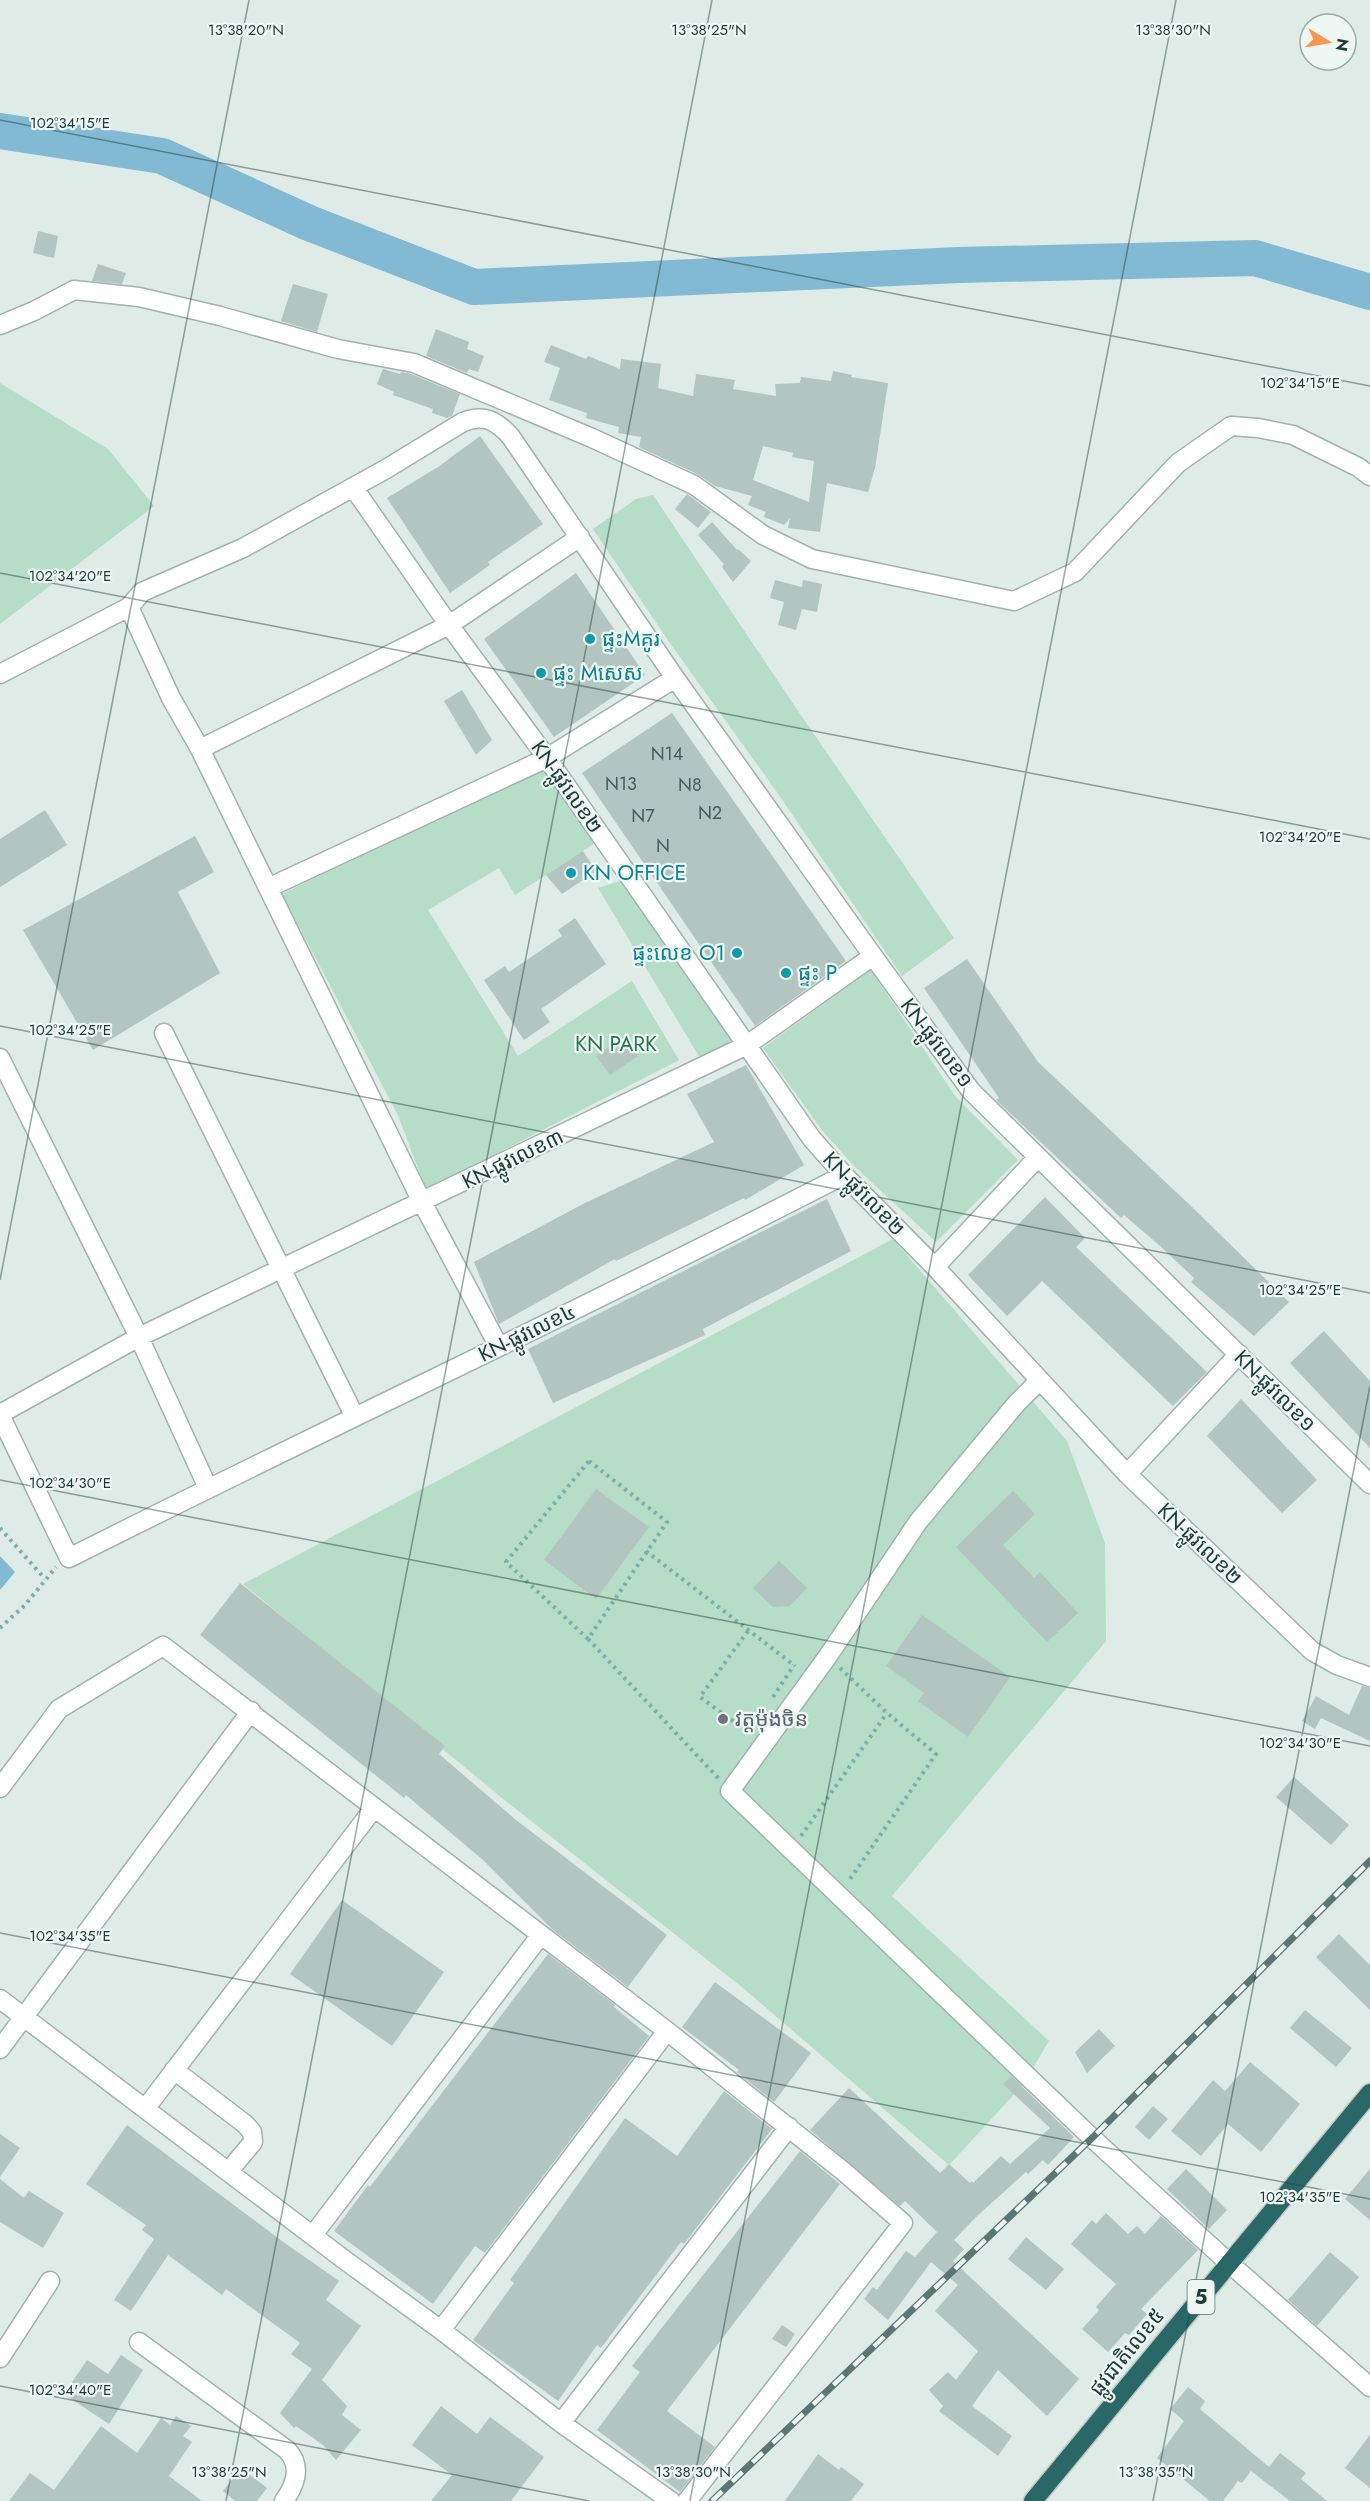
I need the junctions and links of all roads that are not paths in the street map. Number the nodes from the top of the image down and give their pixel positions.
1 (0, 325) edge
2 (1370, 476) edge
3 (353, 487) junction
4 (580, 537) junction
5 (129, 607) junction
6 (449, 626) junction
7 (0, 674) edge
8 (675, 678) junction
9 (200, 749) junction
10 (547, 758) junction
11 (268, 888) junction
12 (873, 956) junction
13 (164, 1033) dead end
14 (747, 1045) junction
15 (0, 1058) edge
16 (1038, 1157) junction
17 (844, 1175) junction
18 (422, 1202) junction
19 (935, 1267) junction
20 (281, 1269) junction
21 (139, 1337) junction
22 (499, 1347) junction
23 (1239, 1354) junction
24 (1040, 1380) junction
25 (0, 1414) edge
26 (355, 1417) junction
27 (1127, 1474) junction
28 (1370, 1484) edge
29 (208, 1488) junction
30 (1368, 1674) edge
31 (251, 1711) junction
32 (0, 1788) edge
33 (374, 1808) junction
34 (540, 1936) junction
35 (0, 1999) edge
36 (24, 2017) junction
37 (667, 2031) junction
38 (0, 2049) edge
39 (174, 2070) junction
40 (1370, 2093) edge
41 (145, 2109) junction
42 (789, 2127) junction
43 (228, 2172) junction
44 (313, 2235) junction
45 (1229, 2263) junction
46 (50, 2281) dead end
47 (441, 2330) junction
48 (139, 2342) dead end
49 (0, 2358) edge
50 (1370, 2387) edge
51 (561, 2423) junction
52 (284, 2501) edge
53 (671, 2501) edge
54 (687, 2501) edge
55 (1033, 2501) edge

1 - 2 street
3 - 4 street, KN-ផ្លូវលេខ១
3 - 5 street, KN-ផ្លូវលេខ១
3 - 6 street, KN-ផ្លូវលេខ២
4 - 6 street
4 - 8 street, KN-ផ្លូវលេខ១
5 - 7 street, KN-ផ្លូវលេខ១
5 - 9 street
6 - 9 street
6 - 10 street, KN-ផ្លូវលេខ២
8 - 10 street
8 - 12 street, KN-ផ្លូវលេខ១
9 - 11 street
10 - 11 street
10 - 14 street, KN-ផ្លូវលេខ២
11 - 18 street
12 - 14 street, KN-ផ្លូវលេខ៣
12 - 16 street, KN-ផ្លូវលេខ១
13 - 20 street
14 - 17 street, KN-ផ្លូវលេខ២
14 - 18 street, KN-ផ្លូវលេខ៣
15 - 21 street
16 - 19 street
16 - 23 street, KN-ផ្លូវលេខ១
17 - 19 street, KN-ផ្លូវលេខ២
17 - 22 street, KN-ផ្លូវលេខ៤
18 - 20 street, KN-ផ្លូវលេខ៣
18 - 22 street
19 - 24 street, KN-ផ្លូវលេខ២
20 - 21 street, KN-ផ្លូវលេខ៣
20 - 26 street
21 - 25 street, KN-ផ្លូវលេខ៣
21 - 29 street
22 - 26 street, KN-ផ្លូវលេខ៤
23 - 27 street
23 - 28 street, KN-ផ្លូវលេខ១
24 - 27 street, KN-ផ្លូវលេខ២
24 - 45 street
25 - 29 street, KN-ផ្លូវលេខ៤
26 - 29 street, KN-ផ្លូវលេខ៤
27 - 30 street, KN-ផ្លូវលេខ២
31 - 32 street
31 - 33 street
31 - 36 street
33 - 34 street
33 - 39 street
34 - 37 street
34 - 44 street
35 - 36 street
36 - 38 street
36 - 41 street
37 - 42 street
37 - 47 street
39 - 41 street
39 - 43 street
40 - 45 highway, ផ្លូវជាតិលេខ៥ / 5
41 - 43 street
42 - 51 street
42 - 54 street
43 - 44 street
44 - 47 street
45 - 50 street
45 - 55 highway, ផ្លូវជាតិលេខ៥ / 5
46 - 49 street
47 - 51 street
48 - 52 street
51 - 53 street

